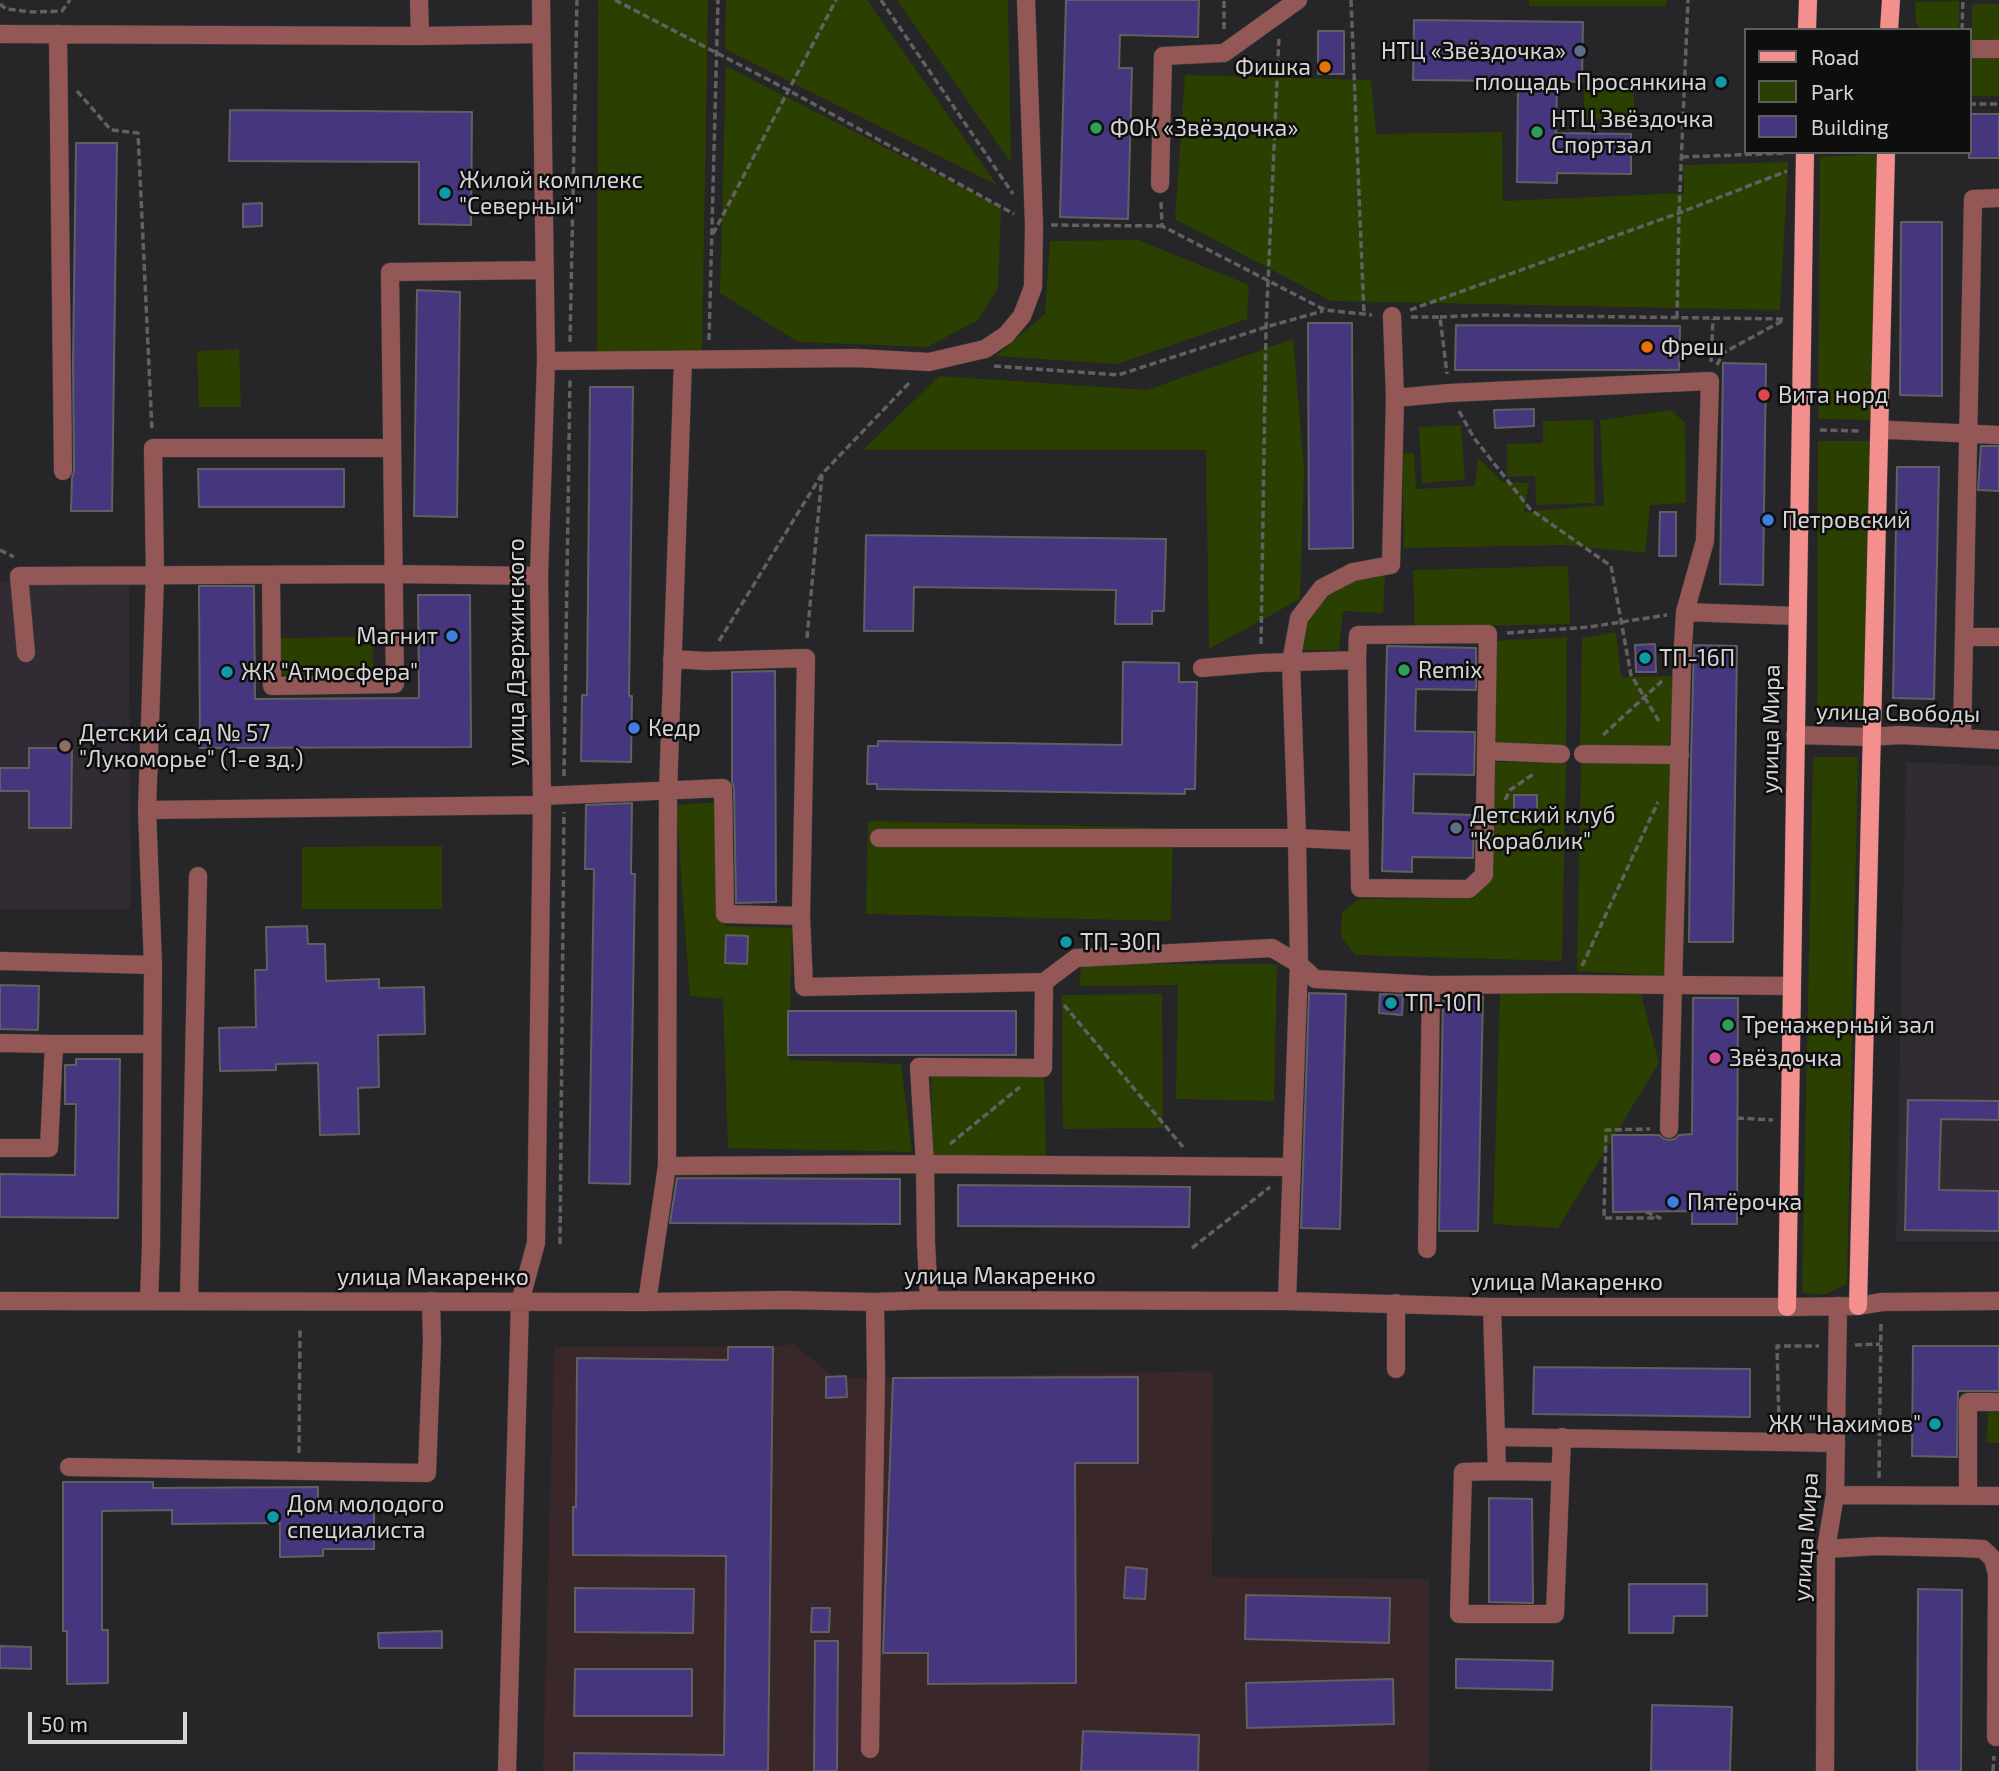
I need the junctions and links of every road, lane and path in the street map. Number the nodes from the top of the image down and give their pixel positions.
1 (69, 0) edge
2 (419, 0) edge
3 (541, 0) edge
4 (577, 0) edge
5 (615, 0) edge
6 (718, 0) edge
7 (836, 0) edge
8 (881, 0) edge
9 (1026, 0) edge
10 (1224, 0) edge
11 (1297, 0) edge
12 (1351, 0) edge
13 (1688, 0) edge
14 (1808, 0) edge
15 (1891, 0) edge
16 (1963, 0) edge
17 (0, 4) edge
18 (1280, 14) junction
19 (1808, 28) edge
20 (1889, 28) edge
21 (1962, 28) edge
22 (0, 34) edge
23 (58, 34) junction
24 (541, 34) junction
25 (420, 36) junction
26 (1971, 49) edge
27 (1999, 49) edge
28 (1224, 53) junction
29 (717, 54) junction
30 (58, 68) junction
31 (788, 90) junction
32 (1971, 104) edge
33 (1999, 104) edge
34 (1764, 154) edge
35 (1805, 154) edge
36 (1886, 154) edge
37 (1682, 157) junction
38 (1791, 170) dead end
39 (1160, 184) joint
40 (1999, 198) edge
41 (1679, 213) junction
42 (1034, 225) junction
43 (1162, 226) junction
44 (712, 235) junction
45 (544, 270) junction
46 (1269, 281) junction
47 (1325, 310) junction
48 (1392, 316) junction
49 (1440, 317) junction
50 (1677, 317) junction
51 (1713, 319) junction
52 (1266, 327) junction
53 (683, 359) junction
54 (708, 359) junction
55 (546, 360) junction
56 (570, 360) junction
57 (929, 362) junction
58 (983, 366) dead end
59 (1710, 381) junction
60 (1449, 393) junction
61 (1395, 398) junction
62 (1801, 430) junction
63 (1880, 431) junction
64 (1968, 435) junction
65 (1999, 435) edge
66 (153, 448) junction
67 (392, 448) junction
68 (63, 471) dead end
69 (822, 474) junction
70 (394, 574) junction
71 (271, 575) junction
72 (155, 576) junction
73 (539, 576) junction
74 (1685, 612) junction
75 (1797, 616) junction
76 (1620, 622) junction
77 (1488, 634) junction
78 (1964, 637) junction
79 (1999, 637) edge
80 (26, 653) dead end
81 (806, 658) junction
82 (672, 659) junction
83 (1357, 660) junction
84 (707, 661) junction
85 (1291, 662) junction
86 (1682, 662) junction
87 (1261, 663) junction
88 (1202, 668) dead end
89 (1644, 698) junction
90 (1795, 735) junction
91 (1871, 737) junction
92 (1962, 738) junction
93 (1999, 740) edge
94 (1487, 751) junction
95 (1561, 754) joint
96 (1583, 754) joint
97 (1680, 755) junction
98 (667, 792) junction
99 (1662, 793) dead end
100 (564, 794) junction
101 (542, 801) junction
102 (1504, 802) dead end
103 (147, 810) junction
104 (879, 838) dead end
105 (1297, 838) junction
106 (1359, 841) junction
107 (198, 877) dead end
108 (801, 916) junction
109 (0, 961) edge
110 (1299, 964) junction
111 (153, 965) junction
112 (1044, 982) junction
113 (1574, 984) junction
114 (1431, 985) junction
115 (1672, 985) junction
116 (1791, 986) junction
117 (0, 1043) edge
118 (54, 1044) junction
119 (152, 1044) junction
120 (1043, 1068) junction
121 (1737, 1118) dead end
122 (1775, 1120) dead end
123 (1670, 1129) joint
124 (0, 1148) edge
125 (925, 1164) junction
126 (667, 1166) junction
127 (1199, 1166) junction
128 (1292, 1167) junction
129 (1646, 1212) dead end
130 (561, 1244) dead end
131 (1192, 1248) dead end
132 (1427, 1249) dead end
133 (929, 1300) junction
134 (0, 1301) edge
135 (149, 1301) junction
136 (189, 1301) junction
137 (431, 1301) junction
138 (647, 1301) junction
139 (1287, 1301) junction
140 (1999, 1301) edge
141 (520, 1302) junction
142 (875, 1302) junction
143 (1396, 1303) junction
144 (1838, 1306) junction
145 (1858, 1306) junction
146 (1492, 1307) junction
147 (1787, 1307) junction
148 (1881, 1312) dead end
149 (300, 1329) dead end
150 (1777, 1346) dead end
151 (1396, 1369) dead end
152 (1999, 1402) edge
153 (1497, 1437) junction
154 (1562, 1437) junction
155 (1779, 1442) junction
156 (1836, 1443) junction
157 (69, 1467) dead end
158 (299, 1471) junction
159 (1497, 1471) junction
160 (1561, 1472) junction
161 (1835, 1495) junction
162 (1878, 1496) junction
163 (1968, 1496) junction
164 (1999, 1496) edge
165 (1826, 1549) junction
166 (1996, 1737) dead end
167 (870, 1749) dead end
168 (507, 1771) edge
169 (1825, 1771) edge

1 - 17 path
2 - 25 street
3 - 24 street, улица Дзержинского
4 - 56 path
5 - 29 path
6 - 29 path
7 - 31 path
8 - 42 path
9 - 42 street
10 - 28 path
11 - 18 street
12 - 47 path
13 - 37 path
14 - 19 main road
15 - 20 main road
16 - 21 path
18 - 28 street
18 - 46 path
22 - 23 street
23 - 25 street
23 - 30 street
24 - 25 street
24 - 45 street, улица Дзержинского
26 - 27 street
28 - 39 street
29 - 31 path
29 - 44 path
30 - 66 path
30 - 68 street
31 - 42 path
31 - 44 path
32 - 33 path
34 - 37 path
35 - 62 main road, улица Мира
36 - 63 main road
37 - 41 path
38 - 41 path
39 - 43 path
40 - 64 street
41 - 48 path
41 - 50 path
42 - 43 path
42 - 57 street
43 - 46 path
44 - 54 path
45 - 55 street, улица Дзержинского
45 - 67 street
46 - 47 path
46 - 52 path
47 - 52 path
48 - 49 path
48 - 61 street
49 - 50 path
49 - 60 path
50 - 51 path
51 - 59 path
51 - 59 path
52 - 58 path
52 - 87 path
53 - 54 street
53 - 56 street
53 - 82 street
54 - 57 street
55 - 56 street
55 - 73 street, улица Дзержинского
56 - 100 path
57 - 69 path
59 - 60 street
59 - 74 street
60 - 61 street
60 - 76 path
61 - 85 street
62 - 63 path
62 - 75 main road, улица Мира
63 - 64 street
63 - 91 main road
64 - 65 street
64 - 78 street
66 - 67 street
66 - 72 street
67 - 70 street
69 - 81 path
69 - 84 path
70 - 71 street
70 - 71 street
70 - 73 street
71 - 72 street
72 - 80 street
72 - 103 street
73 - 101 street, улица Дзержинского
74 - 75 street
74 - 76 path
74 - 86 street
75 - 90 main road, улица Мира
76 - 77 path
76 - 89 path
77 - 83 street
77 - 94 street
78 - 79 street
78 - 92 street
81 - 84 street
81 - 108 street
82 - 84 street
82 - 98 street
83 - 85 street
83 - 106 street
85 - 87 street
85 - 105 street
86 - 89 path
86 - 97 street
87 - 88 street
89 - 96 path
89 - 97 path
90 - 91 street, улица Свободы
90 - 116 main road, улица Мира
91 - 92 street, улица Свободы
91 - 145 main road
92 - 93 street, улица Свободы
94 - 95 street
94 - 106 street
95 - 102 path
96 - 97 street
97 - 115 street
98 - 100 street
98 - 108 street
98 - 126 street
99 - 113 path
100 - 101 street
100 - 130 path
101 - 103 street
101 - 141 street, улица Дзержинского
103 - 111 street
104 - 105 street
105 - 106 street
105 - 110 street
107 - 136 street
108 - 112 street
109 - 111 street
110 - 112 street
110 - 114 street
110 - 128 street
111 - 119 street
112 - 120 street
112 - 127 path
113 - 114 street
113 - 115 street
114 - 132 street
115 - 116 street
115 - 123 street
116 - 147 main road, улица Мира
117 - 118 street
118 - 119 street
118 - 124 street
119 - 135 street
120 - 125 path
120 - 125 street
121 - 122 path
123 - 129 path
125 - 126 street
125 - 127 street
125 - 133 street
126 - 138 street
127 - 128 street
128 - 131 path
128 - 139 street
133 - 139 street, улица Макаренко
133 - 142 street, улица Макаренко
134 - 135 street, улица Макаренко
135 - 136 street, улица Макаренко
136 - 137 street, улица Макаренко
137 - 141 street, улица Макаренко
137 - 158 street
138 - 141 street, улица Макаренко
138 - 142 street, улица Макаренко
139 - 143 street, улица Макаренко
140 - 145 street, улица Макаренко
141 - 168 street, улица Дзержинского
142 - 167 street
143 - 146 street, улица Макаренко
143 - 151 street
144 - 145 street, улица Макаренко
144 - 147 street, улица Макаренко
144 - 156 street, улица Мира
146 - 147 street, улица Макаренко
146 - 153 street
148 - 162 path
149 - 158 path
150 - 155 path
152 - 163 street
153 - 154 street
153 - 159 street
154 - 155 street
154 - 160 street
155 - 156 street
156 - 161 street, улица Мира
157 - 158 street
159 - 160 street
159 - 160 street
161 - 162 street
161 - 165 street, улица Мира
162 - 163 street
163 - 164 street
165 - 166 street
165 - 169 street, улица Мира

